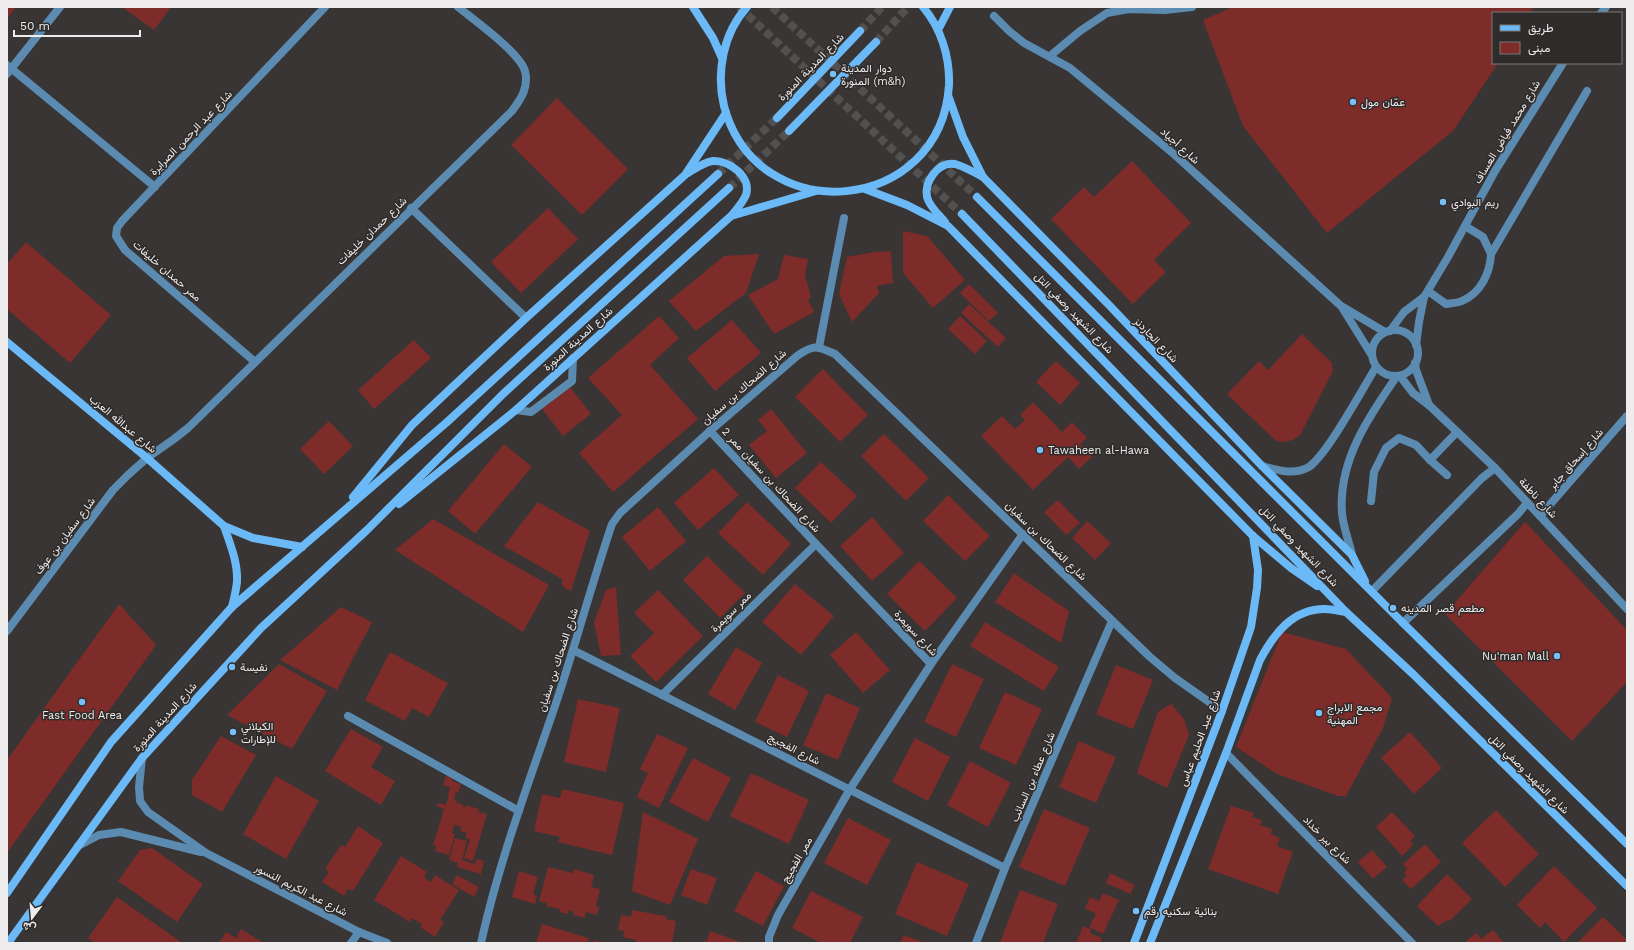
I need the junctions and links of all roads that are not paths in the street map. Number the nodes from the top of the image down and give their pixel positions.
1 (60, 7) edge
2 (325, 7) edge
3 (458, 7) edge
4 (693, 7) edge
5 (747, 7) edge
6 (923, 7) edge
7 (950, 7) edge
8 (1192, 7) edge
9 (994, 16) dead end
10 (938, 30) junction
11 (860, 31) tunnel mouth
12 (876, 42) tunnel mouth
13 (1050, 56) junction
14 (722, 58) junction
15 (1562, 64) edge
16 (9, 69) edge
17 (1587, 91) dead end
18 (948, 95) junction
19 (726, 113) junction
20 (777, 118) tunnel mouth
21 (789, 131) tunnel mouth
22 (718, 174) tunnel mouth
23 (685, 175) junction
24 (983, 177) junction
25 (154, 187) junction
26 (729, 188) tunnel mouth
27 (865, 189) junction
28 (816, 191) junction
29 (977, 197) tunnel mouth
30 (411, 208) junction
31 (962, 214) tunnel mouth
32 (731, 216) junction
33 (844, 218) dead end
34 (948, 226) junction
35 (1465, 226) junction
36 (1491, 254) junction
37 (1426, 294) junction
38 (1341, 306) junction
39 (526, 318) junction
40 (1387, 331) junction
41 (1416, 345) junction
42 (9, 346) edge
43 (819, 347) junction
44 (1371, 354) junction
45 (573, 358) junction
46 (255, 362) junction
47 (1415, 363) junction
48 (1376, 367) junction
49 (1399, 376) junction
50 (1430, 406) junction
51 (516, 410) junction
52 (1627, 416) edge
53 (710, 431) junction
54 (1457, 432) junction
55 (147, 458) junction
56 (1430, 460) junction
57 (1262, 466) junction
58 (1495, 468) junction
59 (1447, 475) dead end
60 (1371, 501) dead end
61 (1527, 503) junction
62 (340, 513) junction
63 (1540, 516) junction
64 (224, 526) junction
65 (367, 530) junction
66 (1023, 534) junction
67 (1253, 536) junction
68 (816, 544) junction
69 (302, 547) junction
70 (1352, 555) junction
71 (1370, 589) junction
72 (1330, 594) junction
73 (232, 607) junction
74 (1627, 609) edge
75 (1346, 612) junction
76 (1112, 621) junction
77 (1403, 623) junction
78 (7, 631) edge
79 (573, 650) junction
80 (931, 664) junction
81 (662, 695) junction
82 (1222, 711) junction
83 (348, 716) dead end
84 (1226, 754) junction
85 (142, 758) junction
86 (850, 790) junction
87 (519, 811) junction
88 (1627, 844) edge
89 (78, 846) junction
90 (206, 853) junction
91 (1006, 868) junction
92 (1627, 886) edge
93 (7, 893) edge
94 (359, 932) junction
95 (8, 943) edge
96 (351, 943) edge
97 (387, 943) edge
98 (481, 943) edge
99 (769, 943) edge
100 (976, 943) edge
101 (1134, 943) edge
102 (1150, 943) edge
103 (1412, 943) edge

1 - 16 street
2 - 25 street, شارع عبد الرحمن الصرايرة
3 - 30 street, شارع حمدان خليفات
4 - 14 street
5 - 14 street
6 - 10 street
7 - 10 street
8 - 13 street
9 - 13 street, شارع أجياد
10 - 18 street
11 - 20 street, شارع المدينة المنورة
12 - 21 street
13 - 38 street, شارع أجياد
14 - 19 street
15 - 35 street, شارع محمد فياض العساف
16 - 25 street, شارع عبد الرحمن الصرايرة
17 - 36 street
18 - 24 street, شارع الجاردنز
18 - 27 street
19 - 23 street
19 - 28 street
22 - 62 street
23 - 32 street
23 - 39 street
24 - 34 street
24 - 57 street, شارع الجاردنز
25 - 46 street, ممر حمدان خليفات
26 - 65 street, شارع المدينة المنورة
27 - 28 street
27 - 34 street
28 - 32 street, شارع المدينة المنورة
29 - 71 street, شارع الشهيد وصفي التل
30 - 39 street
30 - 46 street, شارع حمدان خليفات
31 - 72 street, شارع الشهيد وصفي التل
32 - 45 street, شارع المدينة المنورة
33 - 43 street
34 - 67 street
35 - 36 street
35 - 37 street, شارع محمد فياض العساف
36 - 37 street
37 - 40 street, شارع محمد فياض العساف
37 - 41 street, شارع محمد فياض العساف
38 - 40 street, شارع أجياد
38 - 44 street, شارع أجياد
39 - 62 street
40 - 41 street
40 - 44 street
41 - 47 street
42 - 55 street, شارع عبدالله العزب
43 - 53 street, شارع الضحاك بن سفيان
43 - 66 street, شارع الضحاك بن سفيان
44 - 48 street
45 - 51 street, شارع المدينة المنورة
45 - 51 street
46 - 55 street, شارع حمدان خليفات
47 - 49 street
47 - 50 street, شارع ناطفة
48 - 49 street
48 - 57 street
49 - 50 street, شارع ناطفة
49 - 70 street
50 - 54 street, شارع ناطفة
51 - 65 street, شارع المدينة المنورة
52 - 63 street, شارع إسحاق جابر
53 - 68 street, شارع الضحاك بن سفيان ممر 2
53 - 79 street, شارع الضحاك بن سفيان
54 - 56 street
54 - 58 street, شارع ناطفة
55 - 64 street, شارع عبدالله العزب
55 - 78 street, شارع سفيان بن عوف
56 - 59 street
56 - 60 street
57 - 70 street, شارع الجاردنز
58 - 61 street, شارع ناطفة
58 - 71 street
61 - 63 street, شارع ناطفة
61 - 77 street
62 - 69 street
63 - 74 street, شارع ناطفة
64 - 69 street, شارع عبدالله العزب
64 - 73 street
65 - 85 street, شارع المدينة المنورة
66 - 76 street, شارع الضحاك بن سفيان
66 - 80 street
67 - 72 street
67 - 82 street, شارع عبد الحليم عباس
68 - 80 street, شارع سويمرة
68 - 81 street, ممر سويمرة
69 - 73 street
70 - 71 street, شارع الجاردنز
71 - 77 street, شارع الشهيد وصفي التل
72 - 75 street, شارع الشهيد وصفي التل
73 - 93 street
75 - 84 street
75 - 92 street, شارع الشهيد وصفي التل
76 - 82 street, شارع الضحاك بن سفيان
76 - 91 street, شارع عطاء بن السائب
77 - 88 street, شارع الشهيد وصفي التل
79 - 81 street, شارع الفجيج
79 - 87 street, شارع الضحاك بن سفيان
80 - 86 street, شارع سويمرة
81 - 86 street, شارع الفجيج
82 - 101 street, شارع عبد الحليم عباس
83 - 87 street
84 - 102 street
84 - 103 street, شارع بير خداد
85 - 89 street, شارع المدينة المنورة
85 - 90 street, شارع عبد الكريم النسور
86 - 91 street, شارع الفجيج
86 - 99 street, ممر الفجيج
87 - 98 street, شارع الضحاك بن سفيان
89 - 90 street, شارع عبد الكريم النسور
89 - 95 street, شارع المدينة المنورة
90 - 94 street, شارع عبد الكريم النسور
91 - 100 street, شارع عطاء بن السائب
94 - 96 street
94 - 97 street, شارع عبد الكريم النسور

